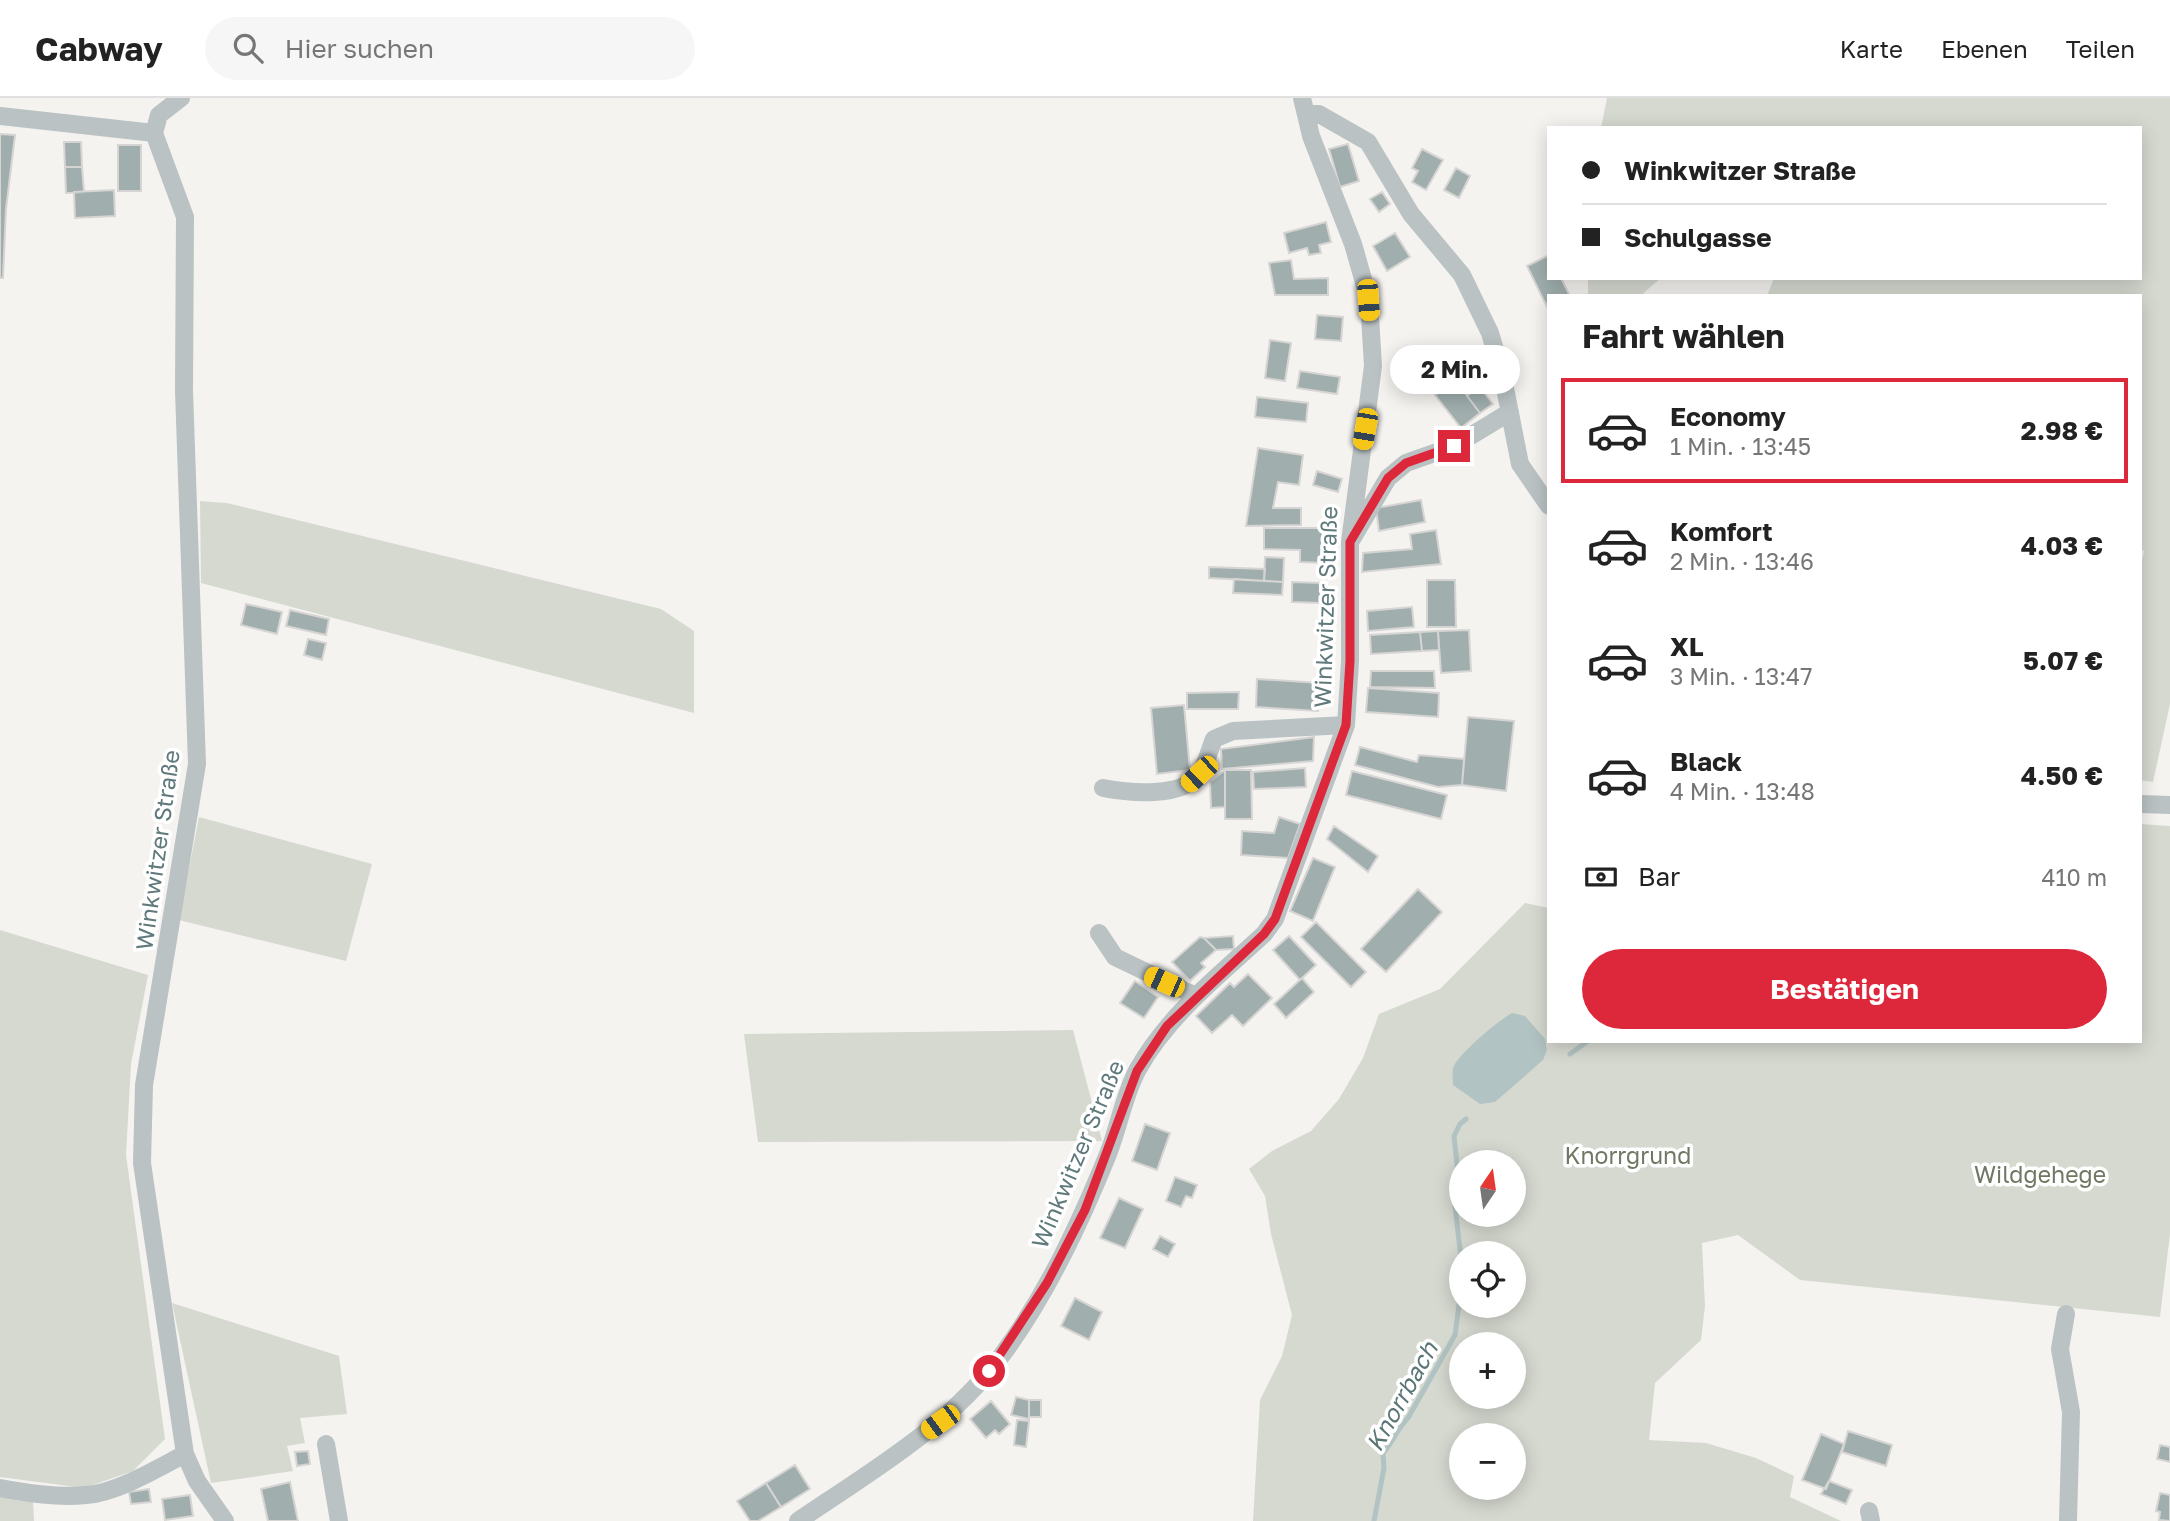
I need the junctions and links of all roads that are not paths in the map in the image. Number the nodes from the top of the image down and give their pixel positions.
1 (181, 98) edge
2 (1304, 106) edge
3 (0, 116) edge
4 (154, 133) junction
5 (1510, 412) junction
6 (1547, 503) edge
7 (1350, 542) junction
8 (1346, 725) junction
9 (1103, 788) dead end
10 (2142, 804) edge
11 (2170, 804) edge
12 (1099, 933) dead end
13 (1196, 996) junction
14 (2066, 1314) dead end
15 (326, 1444) dead end
16 (185, 1454) junction
17 (0, 1488) edge
18 (225, 1521) edge
19 (339, 1521) edge
20 (798, 1521) edge
21 (2068, 1521) edge

1 - 4 street
2 - 5 street
2 - 7 street, Winkwitzer Straße
3 - 4 street
4 - 16 street, Winkwitzer Straße
5 - 6 street
5 - 7 street
7 - 8 street, Winkwitzer Straße
8 - 9 street
8 - 13 street, Winkwitzer Straße
10 - 11 street
12 - 13 street
13 - 20 street, Winkwitzer Straße
14 - 21 street
15 - 19 street
16 - 17 street
16 - 18 street, Winkwitzer Straße

